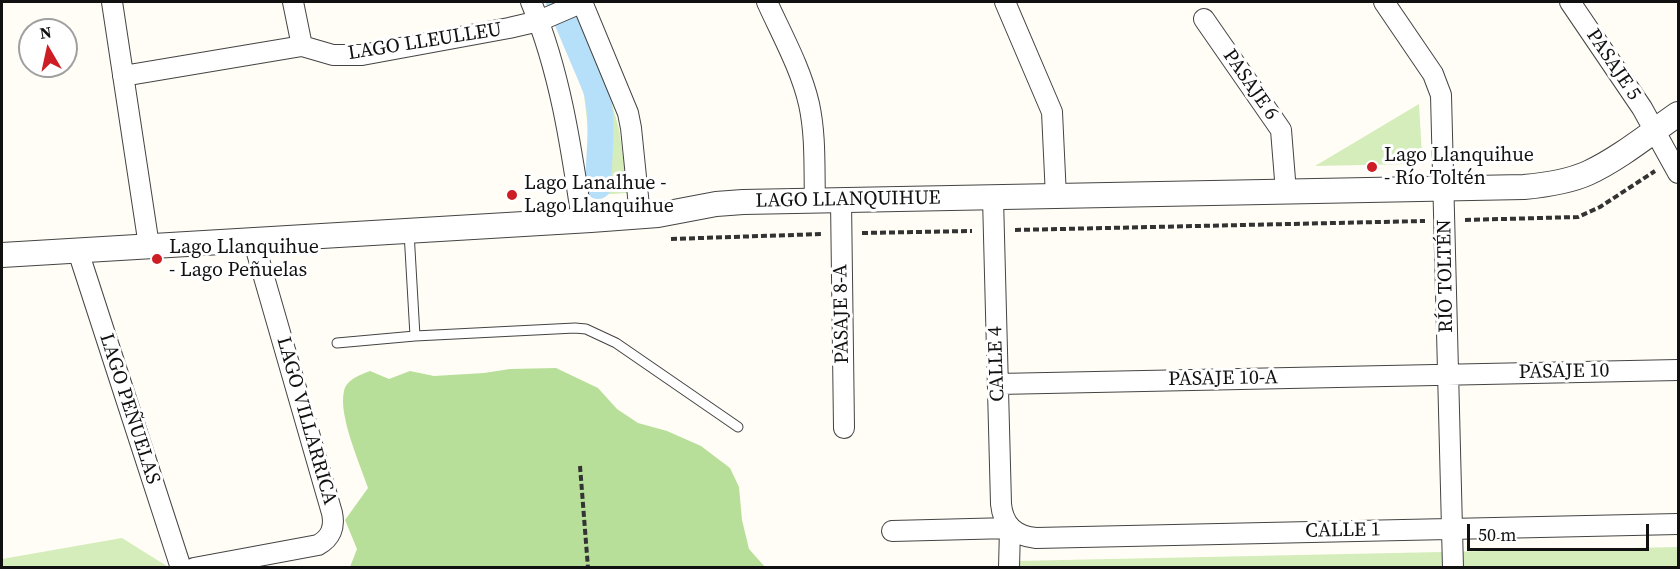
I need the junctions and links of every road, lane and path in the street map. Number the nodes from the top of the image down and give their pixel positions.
1 (112, 2) edge
2 (292, 2) edge
3 (531, 2) edge
4 (583, 2) edge
5 (767, 2) edge
6 (1005, 2) edge
7 (1384, 2) edge
8 (1570, 2) edge
9 (1204, 19) dead end
10 (540, 21) junction
11 (302, 46) junction
12 (123, 76) junction
13 (1678, 114) edge
14 (1654, 131) junction
15 (1674, 167) edge
16 (1444, 188) junction
17 (1286, 192) junction
18 (1056, 197) junction
19 (993, 198) junction
20 (815, 201) junction
21 (841, 201) junction
22 (640, 216) junction
23 (582, 220) junction
24 (1445, 220) junction
25 (994, 230) junction
26 (409, 231) junction
27 (841, 233) junction
28 (253, 239) junction
29 (661, 239) dead end
30 (149, 246) junction
31 (78, 251) junction
32 (2, 255) edge
33 (416, 336) junction
34 (337, 343) dead end
35 (1678, 370) edge
36 (1449, 375) junction
37 (998, 384) junction
38 (738, 427) dead end
39 (844, 428) dead end
40 (580, 466) dead end
41 (1678, 524) edge
42 (1010, 528) junction
43 (1452, 529) junction
44 (892, 531) dead end
45 (181, 567) edge
46 (194, 567) edge
47 (588, 567) edge
48 (1009, 567) edge
49 (1453, 567) edge

1 - 12 street
2 - 11 street
3 - 10 street
4 - 10 street, LAGO LLEULLEU
4 - 22 street
5 - 20 street
6 - 18 street
7 - 16 street, RÍO TOLTÉN
8 - 14 street, PASAJE 5
9 - 17 street, PASAJE 6
10 - 11 street, LAGO LLEULLEU
10 - 23 street
11 - 12 street, LAGO LLEULLEU
12 - 30 street
13 - 14 street, LAGO LLANQUIHUE
14 - 15 street, PASAJE 5
14 - 16 street, LAGO LLANQUIHUE
15 - 24 path
16 - 17 street, LAGO LLANQUIHUE
16 - 24 street, RÍO TOLTÉN
17 - 18 street, LAGO LLANQUIHUE
18 - 19 street, LAGO LLANQUIHUE
19 - 21 street, LAGO LLANQUIHUE
19 - 25 street, CALLE 4
20 - 21 street, LAGO LLANQUIHUE
20 - 22 street, LAGO LLANQUIHUE
21 - 27 street, PASAJE 8-A
22 - 23 street, LAGO LLANQUIHUE
23 - 26 street, LAGO LLANQUIHUE
24 - 25 path
24 - 36 street, RÍO TOLTÉN
25 - 27 path
25 - 37 street, CALLE 4
26 - 28 street, LAGO LLANQUIHUE
26 - 33 lane
27 - 29 path
27 - 39 street, PASAJE 8-A
28 - 30 street, LAGO LLANQUIHUE
28 - 46 street, LAGO VILLARRICA
30 - 31 street, LAGO LLANQUIHUE
31 - 32 street, LAGO LLANQUIHUE
31 - 45 street, LAGO PEÑUELAS
33 - 34 lane
33 - 38 lane
35 - 36 street, PASAJE 10
36 - 37 street, PASAJE 10-A
36 - 43 street, RÍO TOLTÉN
37 - 42 street, CALLE 4
40 - 47 path
41 - 43 street, CALLE 1
42 - 43 street, CALLE 1
42 - 44 street
42 - 48 street, CALLE 4
43 - 49 street, RÍO TOLTÉN

